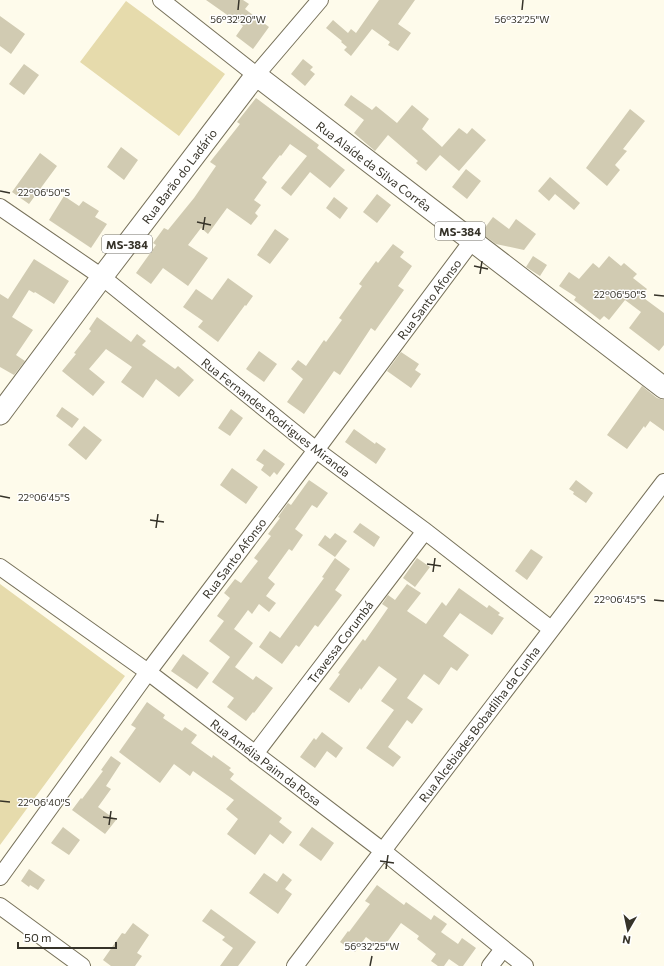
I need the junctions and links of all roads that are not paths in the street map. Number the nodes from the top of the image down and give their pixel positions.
1 (161, 0) edge
2 (320, 0) edge
3 (256, 75) junction
4 (0, 207) edge
5 (472, 241) junction
6 (102, 277) junction
7 (664, 388) edge
8 (0, 414) edge
9 (316, 450) junction
10 (664, 482) edge
11 (425, 531) junction
12 (0, 567) edge
13 (551, 629) junction
14 (148, 672) junction
15 (255, 754) junction
16 (383, 851) junction
17 (0, 878) edge
18 (0, 906) edge
19 (503, 949) junction
20 (82, 966) edge
21 (295, 966) edge
22 (490, 966) edge
23 (525, 966) edge

1 - 3 street, Rua Alaíde da Silva Corrêa
2 - 3 street, Rua Barão do Ladário
3 - 5 main road, Rua Alaíde da Silva Corrêa / MS-384
3 - 6 main road, Rua Barão do Ladário / MS-384
4 - 6 street, Rua Fernandes Rodrigues Miranda
5 - 7 main road, Rua Alaíde da Silva Corrêa / MS-384
5 - 9 street, Rua Santo Afonso
6 - 8 main road, Rua Barão do Ladário / MS-384
6 - 9 street, Rua Fernandes Rodrigues Miranda
9 - 11 street, Rua Fernandes Rodrigues Miranda
9 - 14 street, Rua Santo Afonso
10 - 13 street, Rua Alcebiades Bobadilha da Cunha
11 - 13 street, Rua Fernandes Rodrigues Miranda
11 - 15 street, Travessa Corumbá
12 - 14 street, Rua Amélia Paim da Rosa
13 - 16 street, Rua Alcebiades Bobadilha da Cunha
14 - 15 street, Rua Amélia Paim da Rosa
14 - 17 street, Rua Santo Afonso
15 - 16 street, Rua Amélia Paim da Rosa
16 - 19 street, Rua Amélia Paim da Rosa
16 - 21 street, Rua Alcebiades Bobadilha da Cunha
18 - 20 street
19 - 22 street
19 - 23 street, Rua Amélia Paim da Rosa

